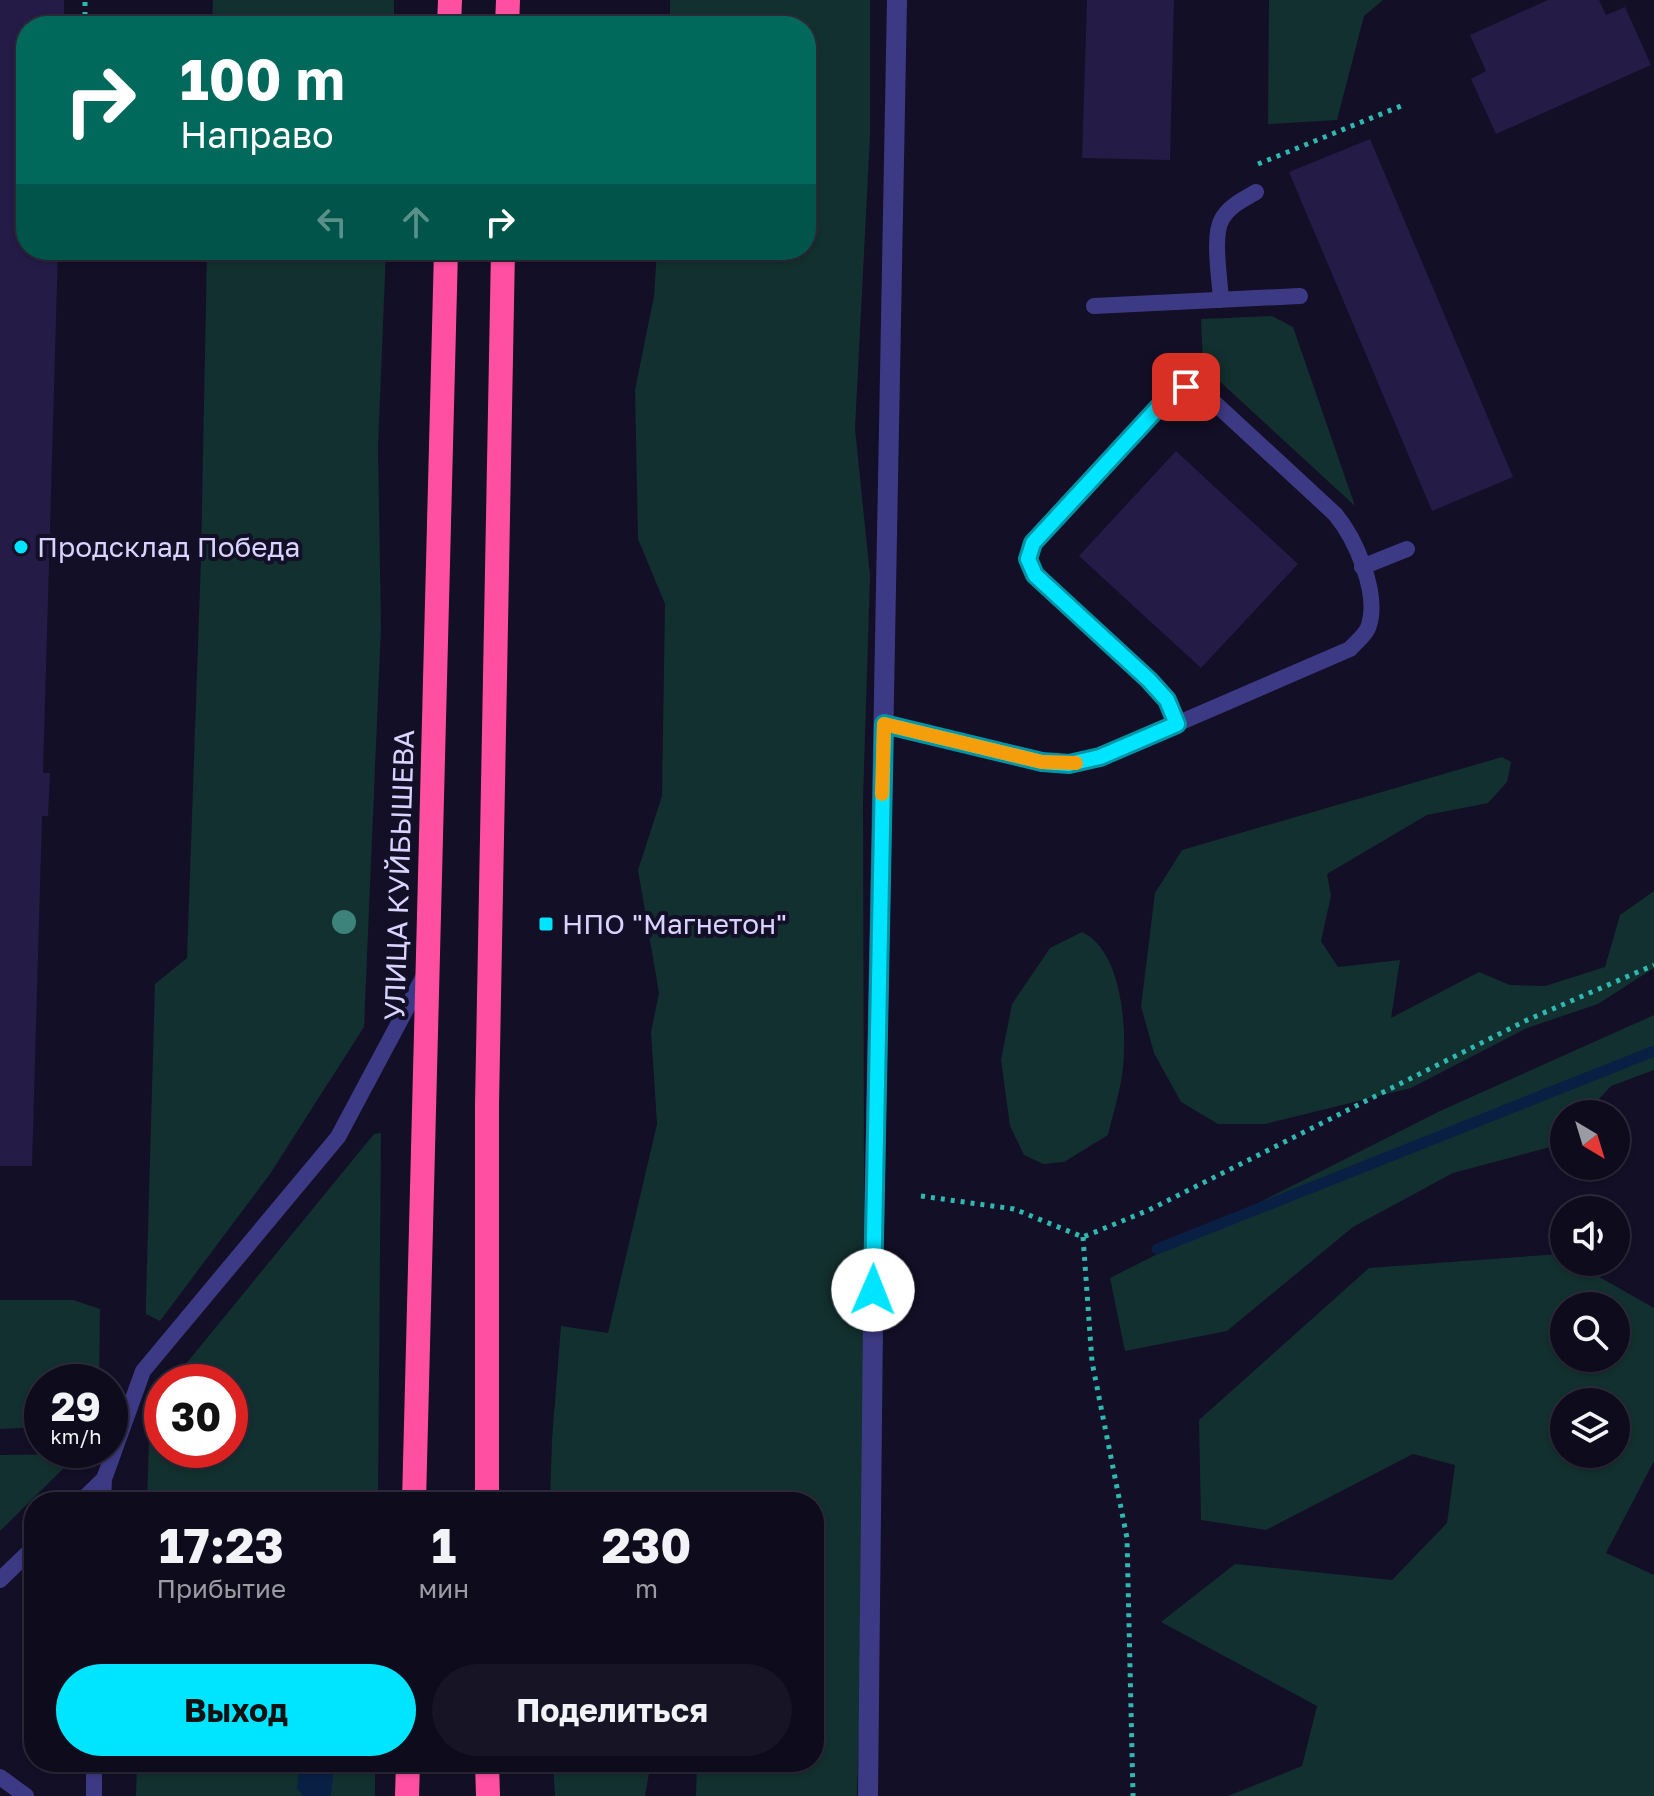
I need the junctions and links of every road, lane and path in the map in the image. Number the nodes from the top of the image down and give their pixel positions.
1 (897, 0) edge
2 (1406, 104) dead end
3 (1247, 169) dead end
4 (1256, 192) dead end
5 (446, 260) edge
6 (503, 260) edge
7 (1300, 296) dead end
8 (1221, 300) junction
9 (1094, 306) dead end
10 (1407, 549) dead end
11 (1362, 567) junction
12 (884, 724) junction
13 (1177, 724) junction
14 (1654, 965) edge
15 (426, 971) junction
16 (921, 1196) dead end
17 (1083, 1237) junction
18 (104, 1479) junction
19 (90, 1492) edge
20 (103, 1492) edge
21 (414, 1492) edge
22 (487, 1492) edge
23 (24, 1557) edge
24 (0, 1580) edge
25 (94, 1772) edge
26 (408, 1772) edge
27 (487, 1772) edge
28 (0, 1777) edge
29 (26, 1796) edge
30 (94, 1796) edge
31 (407, 1796) edge
32 (488, 1796) edge
33 (868, 1796) edge
34 (1133, 1796) edge

1 - 12 street
2 - 3 path
4 - 8 lane
5 - 15 highway, УЛИЦА КУЙБЫШЕВА
6 - 22 highway
7 - 8 lane
8 - 9 lane
10 - 11 lane
11 - 13 lane
11 - 13 lane
12 - 13 lane
12 - 33 street
14 - 17 path
15 - 18 lane
15 - 21 highway, УЛИЦА КУЙБЫШЕВА
16 - 17 path
17 - 34 path
18 - 19 lane
18 - 20 lane
23 - 24 lane
25 - 30 lane
26 - 31 highway
27 - 32 highway
28 - 29 lane

